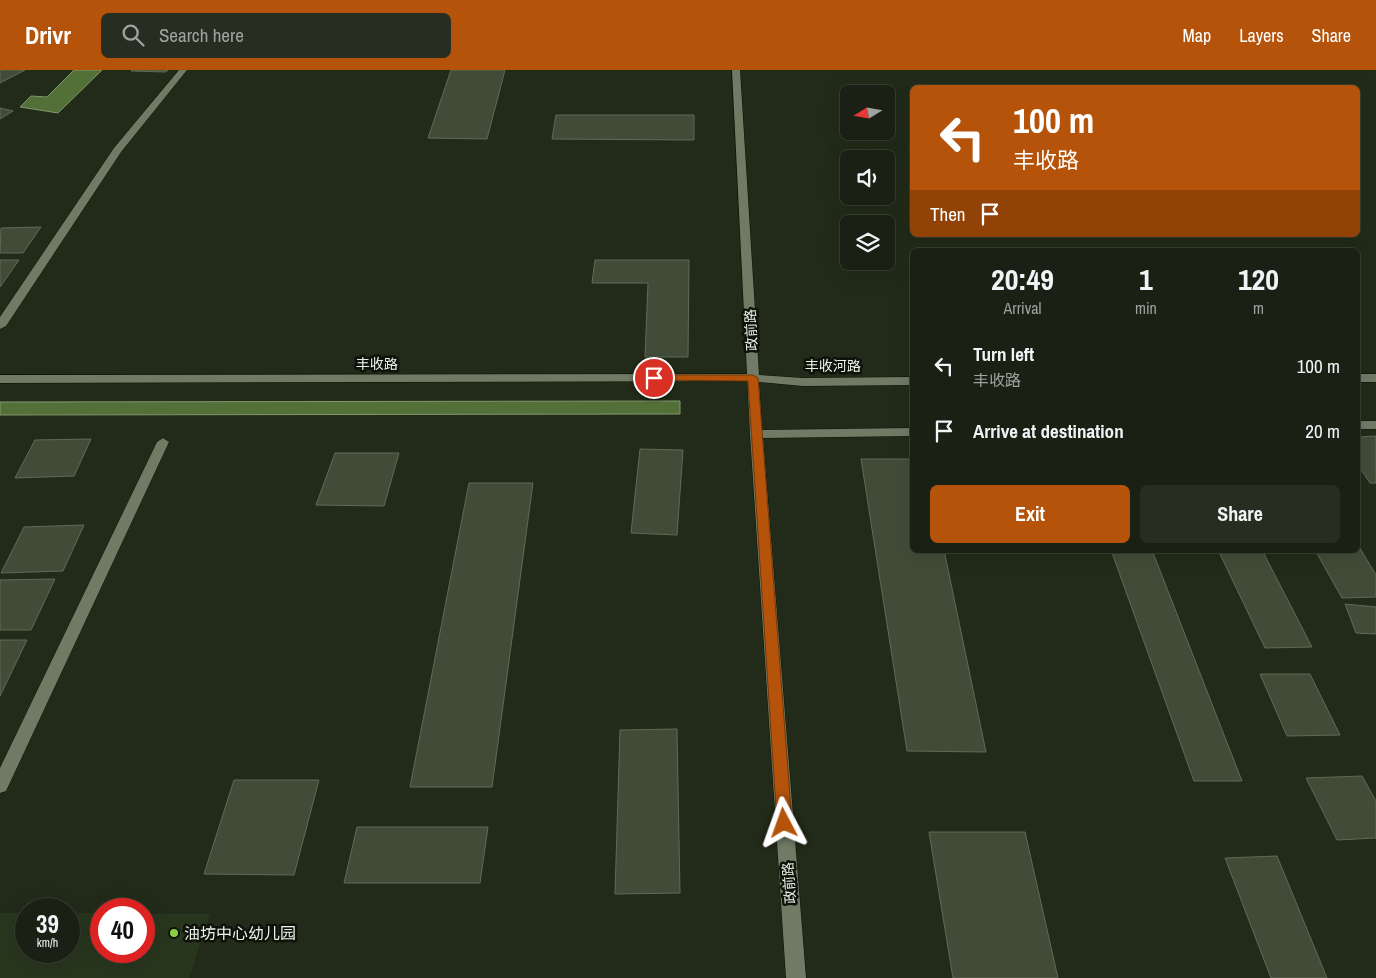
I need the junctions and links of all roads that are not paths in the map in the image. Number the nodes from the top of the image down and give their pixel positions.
1 (183, 70) edge
2 (736, 70) edge
3 (0, 326) edge
4 (753, 378) junction
5 (1360, 378) edge
6 (1376, 378) edge
7 (0, 379) edge
8 (910, 381) edge
9 (1360, 425) edge
10 (1376, 425) edge
11 (910, 432) edge
12 (756, 434) junction
13 (163, 442) dead end
14 (0, 786) edge
15 (796, 978) edge

1 - 3 street
2 - 4 street, 政前路
4 - 7 street, 丰收路
4 - 8 street, 丰收河路
4 - 12 street, 政前路
5 - 6 street
9 - 10 street
11 - 12 street
12 - 15 street, 政前路
13 - 14 street

